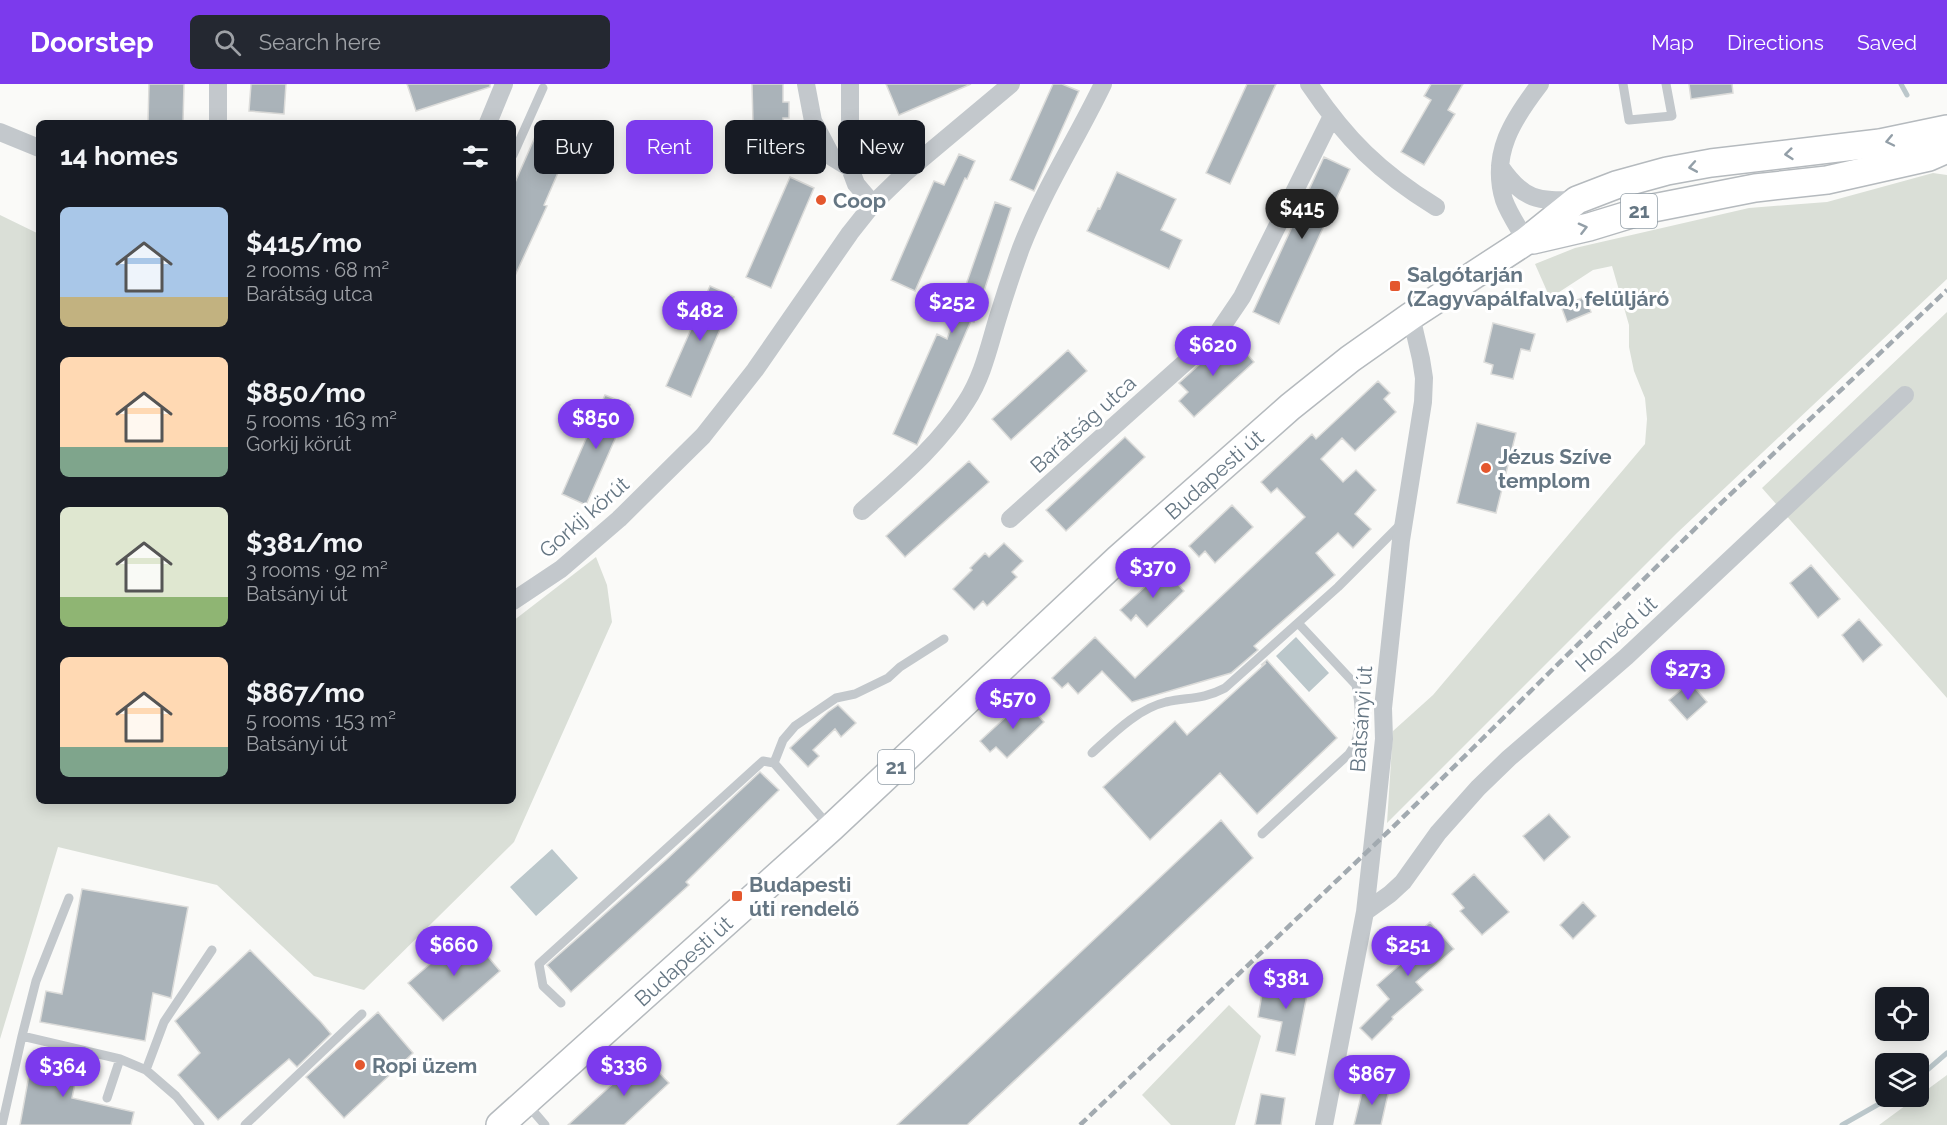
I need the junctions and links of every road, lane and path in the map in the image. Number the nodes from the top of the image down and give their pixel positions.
1 (218, 84) edge
2 (504, 84) edge
3 (806, 84) edge
4 (850, 84) edge
5 (1011, 84) edge
6 (1104, 84) edge
7 (1309, 84) edge
8 (1540, 84) edge
9 (1623, 84) edge
10 (1666, 84) edge
11 (543, 88) dead end
12 (1331, 118) junction
13 (218, 120) edge
14 (489, 120) edge
15 (850, 120) edge
16 (1947, 129) edge
17 (0, 132) edge
18 (36, 147) edge
19 (516, 148) edge
20 (1947, 148) edge
21 (838, 161) edge
22 (1500, 166) junction
23 (852, 174) edge
24 (1577, 201) junction
25 (873, 204) junction
26 (1436, 207) dead end
27 (1526, 241) junction
28 (1411, 316) junction
29 (1905, 395) dead end
30 (862, 512) dead end
31 (1010, 519) dead end
32 (1404, 521) junction
33 (516, 599) edge
34 (1298, 623) junction
35 (944, 639) dead end
36 (1092, 753) dead end
37 (774, 763) junction
38 (831, 828) junction
39 (1262, 834) dead end
40 (69, 898) dead end
41 (1365, 912) junction
42 (212, 950) dead end
43 (561, 1003) dead end
44 (362, 1014) dead end
45 (22, 1036) junction
46 (120, 1059) junction
47 (146, 1070) junction
48 (107, 1098) dead end
49 (526, 1102) junction
50 (2, 1125) edge
51 (200, 1125) edge
52 (245, 1125) edge
53 (500, 1125) edge
54 (544, 1125) edge
55 (1324, 1125) edge

1 - 13 street
2 - 14 street
3 - 21 street
4 - 15 street
5 - 25 street, Gorkij körút
6 - 30 street
7 - 12 street
8 - 22 street
9 - 10 lane
11 - 19 lane
12 - 26 street
12 - 31 street, Barátság utca
16 -> 24 main road, Budapesti út / 21
17 - 18 street
27 -> 20 main road, 21
22 - 24 street, Budapesti út
22 - 27 street
23 - 25 street
24 - 27 main road, Budapesti út / 21
25 - 33 street, Gorkij körút
27 - 28 main road, Budapesti út / 21
28 - 32 street, Batsányi út
28 - 38 main road, Budapesti út / 21
29 - 41 street, Honvéd út
32 - 34 lane
32 - 41 street, Batsányi út
34 - 36 lane
34 - 39 lane
35 - 37 lane
37 - 38 lane
37 - 43 lane
38 - 49 main road, Budapesti út / 21
40 - 45 lane
41 - 55 street, Batsányi út
42 - 47 lane
44 - 52 lane
45 - 46 lane
45 - 50 lane
46 - 47 lane
46 - 48 lane
47 - 51 lane
49 - 53 main road, Budapesti út / 21
49 - 54 lane

